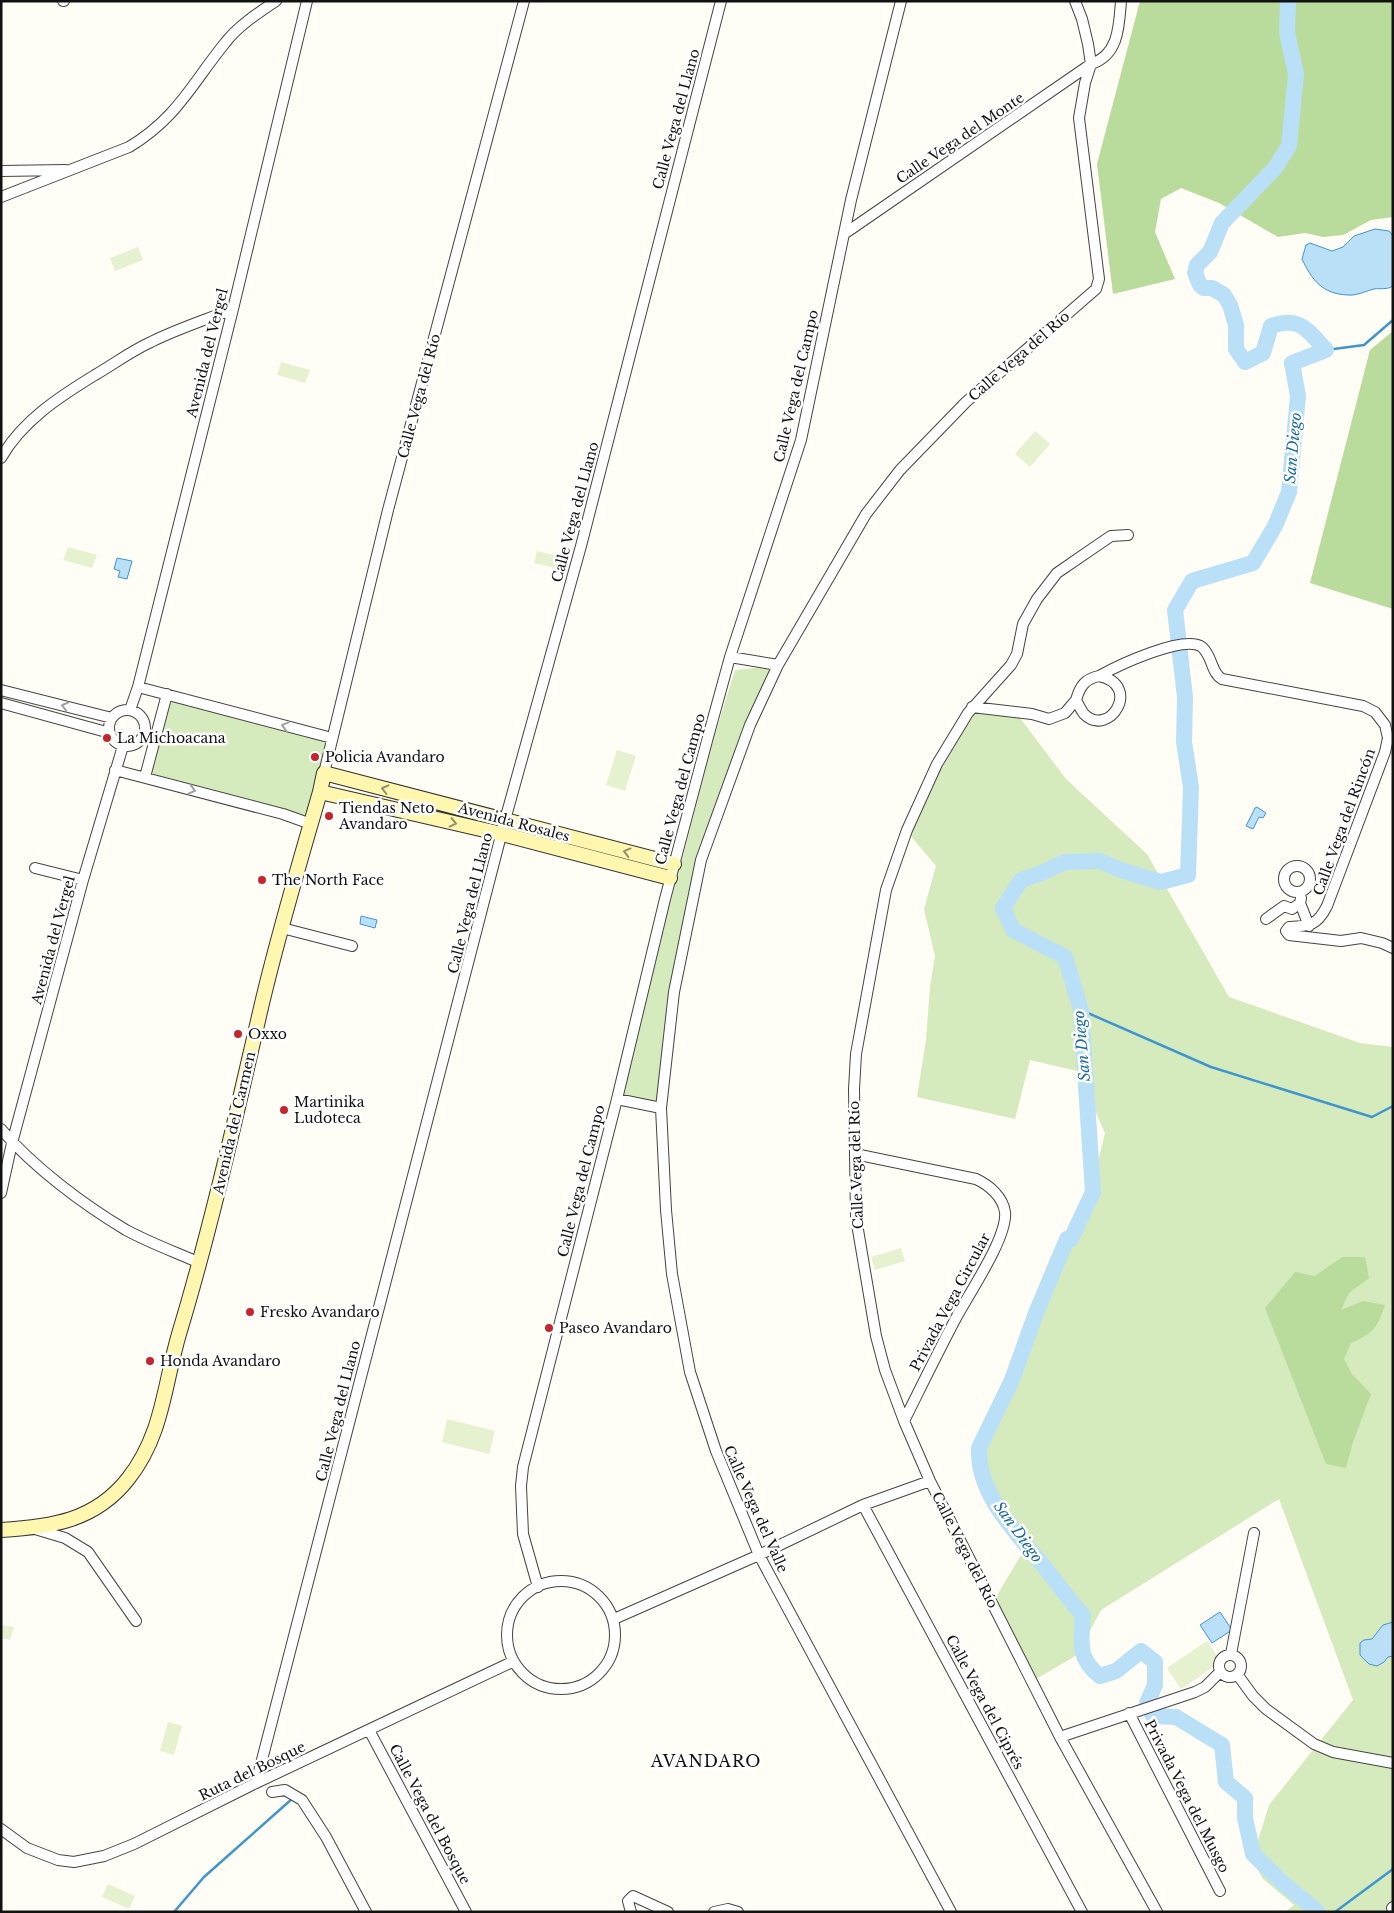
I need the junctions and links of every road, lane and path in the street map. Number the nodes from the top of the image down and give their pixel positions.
1 (276, 1) edge
2 (307, 1) edge
3 (524, 1) edge
4 (721, 1) edge
5 (901, 1) edge
6 (1075, 1) edge
7 (1121, 1) edge
8 (1091, 64) junction
9 (1, 170) edge
10 (71, 170) junction
11 (1, 197) edge
12 (844, 234) junction
13 (233, 309) junction
14 (1, 458) edge
15 (1128, 535) dead end
16 (730, 657) junction
17 (778, 665) junction
18 (1099, 676) junction
19 (138, 686) junction
20 (4, 691) edge
21 (168, 694) junction
22 (1076, 700) junction
23 (3, 704) edge
24 (972, 707) junction
25 (130, 710) junction
26 (112, 718) junction
27 (110, 733) junction
28 (145, 733) junction
29 (156, 735) junction
30 (332, 738) junction
31 (123, 746) junction
32 (115, 770) junction
33 (324, 773) junction
34 (145, 777) junction
35 (320, 792) junction
36 (505, 820) junction
37 (311, 824) junction
38 (502, 834) junction
39 (674, 864) junction
40 (35, 868) dead end
41 (670, 878) junction
42 (83, 880) junction
43 (1303, 892) dead end
44 (1300, 903) junction
45 (1266, 919) dead end
46 (1308, 926) junction
47 (282, 928) junction
48 (352, 946) dead end
49 (1393, 948) edge
50 (617, 1099) junction
51 (661, 1108) junction
52 (1, 1129) edge
53 (12, 1143) junction
54 (855, 1154) junction
55 (1, 1193) edge
56 (200, 1264) junction
57 (904, 1421) junction
58 (930, 1481) junction
59 (863, 1505) junction
60 (29, 1528) junction
61 (1, 1530) edge
62 (1254, 1534) dead end
63 (759, 1555) junction
64 (538, 1587) junction
65 (614, 1619) junction
66 (136, 1621) dead end
67 (1231, 1654) junction
68 (512, 1662) junction
69 (1220, 1672) junction
70 (1237, 1674) junction
71 (1129, 1713) junction
72 (369, 1730) junction
73 (1060, 1737) junction
74 (1393, 1763) edge
75 (256, 1783) junction
76 (272, 1792) dead end
77 (1, 1830) edge
78 (1220, 1891) dead end
79 (366, 1912) edge
80 (466, 1912) edge
81 (631, 1912) edge
82 (668, 1912) edge
83 (714, 1912) edge
84 (738, 1912) edge
85 (951, 1912) edge
86 (1082, 1912) edge
87 (1158, 1912) edge

1 - 10 street
2 - 13 street, Avenida del Vergel
3 - 30 street, Calle Vega del Río
4 - 36 street, Calle Vega del Llano
5 - 12 street, Calle Vega del Campo
6 - 8 street, Calle Vega del Río
7 - 8 street, Calle Vega del Monte
8 - 12 street, Calle Vega del Monte
8 - 17 street, Calle Vega del Río
9 - 10 street
10 - 11 street
12 - 16 street, Calle Vega del Campo
13 - 14 street
13 - 19 street, Avenida del Vergel
15 - 24 street, Calle Vega del Río
16 - 17 street
16 - 39 street, Calle Vega del Campo
17 - 51 street
18 - 22 street
18 - 22 street
18 - 46 street, Calle Vega del Rincón
19 - 21 street
19 - 25 street, Avenida del Vergel
20 - 23 street
26 -> 20 street
21 - 29 street
30 -> 21 street
22 - 24 street
23 - 27 street
24 - 54 street, Calle Vega del Río
25 - 26 street
25 - 28 street
26 - 27 street
27 - 31 street
28 - 29 street
28 - 31 street
29 - 34 street
30 - 33 street, Calle Vega del Río
31 - 32 street, Avenida del Vergel
32 - 34 street
32 - 42 street, Avenida del Vergel
33 - 35 street, Calle Vega del Río
36 -> 33 street, Avenida Rosales
34 -> 37 street
35 - 37 street, Avenida del Carmen
35 -> 38 street, Avenida Rosales
36 - 38 street, Calle Vega del Llano
39 -> 36 street, Avenida Rosales
37 - 47 street, Avenida del Carmen
38 - 41 street, Avenida Rosales
38 - 75 street, Calle Vega del Llano
39 - 41 street, Calle Vega del Campo
40 - 42 street
41 - 50 street, Calle Vega del Campo
42 - 53 street, Avenida del Vergel
43 - 44 street
44 - 45 street
44 - 46 street
46 - 49 street, Calle Vega del Rincón
47 - 48 street
47 - 56 street, Avenida del Carmen
50 - 51 street
50 - 64 street, Calle Vega del Campo
51 - 63 street, Calle Vega del Valle
52 - 53 street
53 - 55 street, Avenida del Vergel
53 - 56 street
54 - 57 street, Calle Vega del Río
54 - 57 street, Privada Vega Circular
56 - 60 street, Avenida del Carmen
57 - 58 street, Calle Vega del Río
58 - 59 street
58 - 73 street, Calle Vega del Río
59 - 63 street
59 - 86 street, Calle Vega del Ciprés
60 - 61 street, Avenida del Carmen
60 - 66 street
62 - 67 street
63 - 65 street
63 - 85 street, Calle Vega del Valle
64 - 65 street
64 - 68 street
65 - 68 street
67 - 69 street
67 - 70 street
68 - 72 street, Ruta del Bosque
69 - 70 street
69 - 71 street
70 - 74 street
71 - 73 street
71 - 78 street, Privada Vega del Musgo
72 - 75 street, Ruta del Bosque
72 - 80 street, Calle Vega del Bosque
73 - 87 street, Calle Vega del Río
75 - 77 street, Ruta del Bosque
76 - 79 street
81 - 82 street
83 - 84 street

